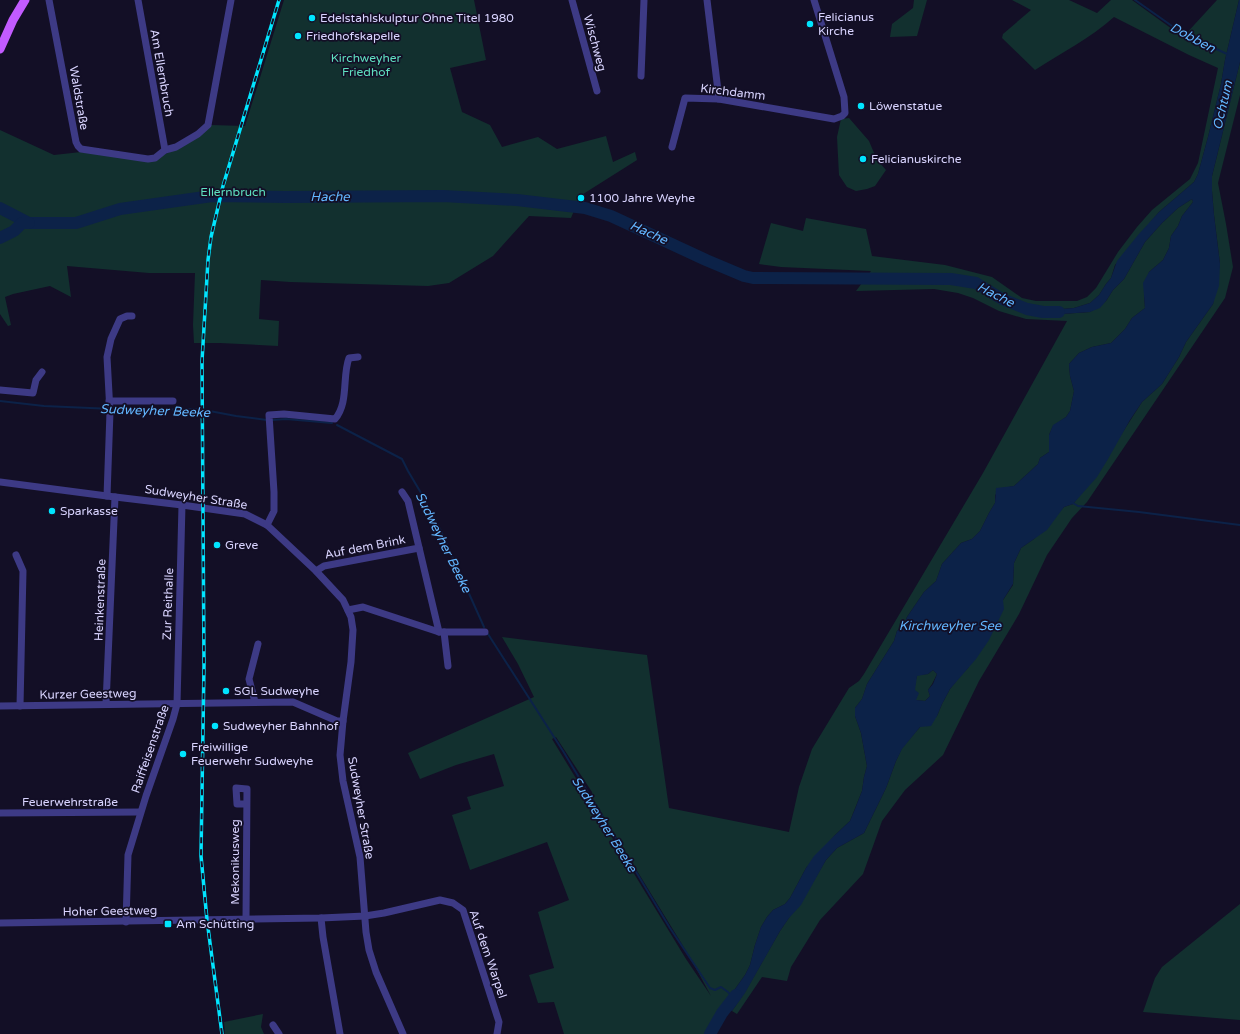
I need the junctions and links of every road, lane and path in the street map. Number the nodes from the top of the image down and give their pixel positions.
1 (25, 0) edge
2 (49, 0) edge
3 (138, 0) edge
4 (231, 0) edge
5 (572, 0) edge
6 (644, 0) edge
7 (707, 0) edge
8 (814, 0) edge
9 (0, 49) edge
10 (641, 76) dead end
11 (597, 91) dead end
12 (719, 99) junction
13 (672, 147) dead end
14 (165, 150) junction
15 (132, 316) dead end
16 (358, 357) dead end
17 (42, 372) dead end
18 (0, 390) edge
19 (109, 400) junction
20 (173, 401) dead end
21 (0, 482) edge
22 (402, 492) dead end
23 (107, 496) junction
24 (115, 497) junction
25 (182, 505) junction
26 (267, 525) junction
27 (419, 548) junction
28 (16, 555) dead end
29 (316, 571) junction
30 (348, 610) junction
31 (441, 632) junction
32 (485, 632) dead end
33 (258, 644) dead end
34 (448, 666) dead end
35 (255, 702) junction
36 (106, 704) junction
37 (177, 704) junction
38 (0, 706) edge
39 (20, 706) junction
40 (342, 721) junction
41 (246, 804) dead end
42 (140, 812) junction
43 (0, 813) edge
44 (365, 916) junction
45 (321, 918) junction
46 (246, 919) junction
47 (126, 922) junction
48 (0, 923) edge
49 (273, 1025) dead end
50 (279, 1034) edge
51 (340, 1034) edge
52 (403, 1034) edge
53 (497, 1034) edge

1 - 9 main road
2 - 14 street, Waldstraße
3 - 14 street, Am Ellernbruch
4 - 14 street, Waldstraße
5 - 11 street, Wischweg
6 - 10 street
7 - 12 street
8 - 12 street, Kirchdamm
12 - 13 street, Kirchdamm
15 - 19 street
16 - 26 street
17 - 18 street
19 - 20 street
19 - 23 street
21 - 23 street, Sudweyher Straße
22 - 27 street, Auf dem Brink
23 - 24 street, Sudweyher Straße
24 - 25 street, Sudweyher Straße
24 - 36 street, Heinkenstraße
25 - 26 street, Sudweyher Straße
25 - 37 street, Zur Reithalle
26 - 29 street, Sudweyher Straße
27 - 29 street, Auf dem Brink
27 - 31 street, Auf dem Brink
28 - 39 street
29 - 30 street, Sudweyher Straße
30 - 31 street
30 - 40 street, Sudweyher Straße
31 - 32 street
31 - 34 street, Auf dem Brink
33 - 35 street
35 - 37 street, Raiffeisenstraße
35 - 40 street, Raiffeisenstraße
36 - 37 street, Kurzer Geestweg
36 - 39 street, Kurzer Geestweg
37 - 42 street, Raiffeisenstraße
38 - 39 street, Kurzer Geestweg
40 - 44 street, Sudweyher Straße
41 - 46 street, Mekonikusweg
42 - 43 street, Feuerwehrstraße
42 - 47 street, Raiffeisenstraße
44 - 45 street, Hoher Geestweg
44 - 52 street, Sudweyher Straße
44 - 53 street, Auf dem Warpel
45 - 46 street, Hoher Geestweg
45 - 51 street
46 - 47 street, Hoher Geestweg
47 - 48 street, Hoher Geestweg
49 - 50 street

